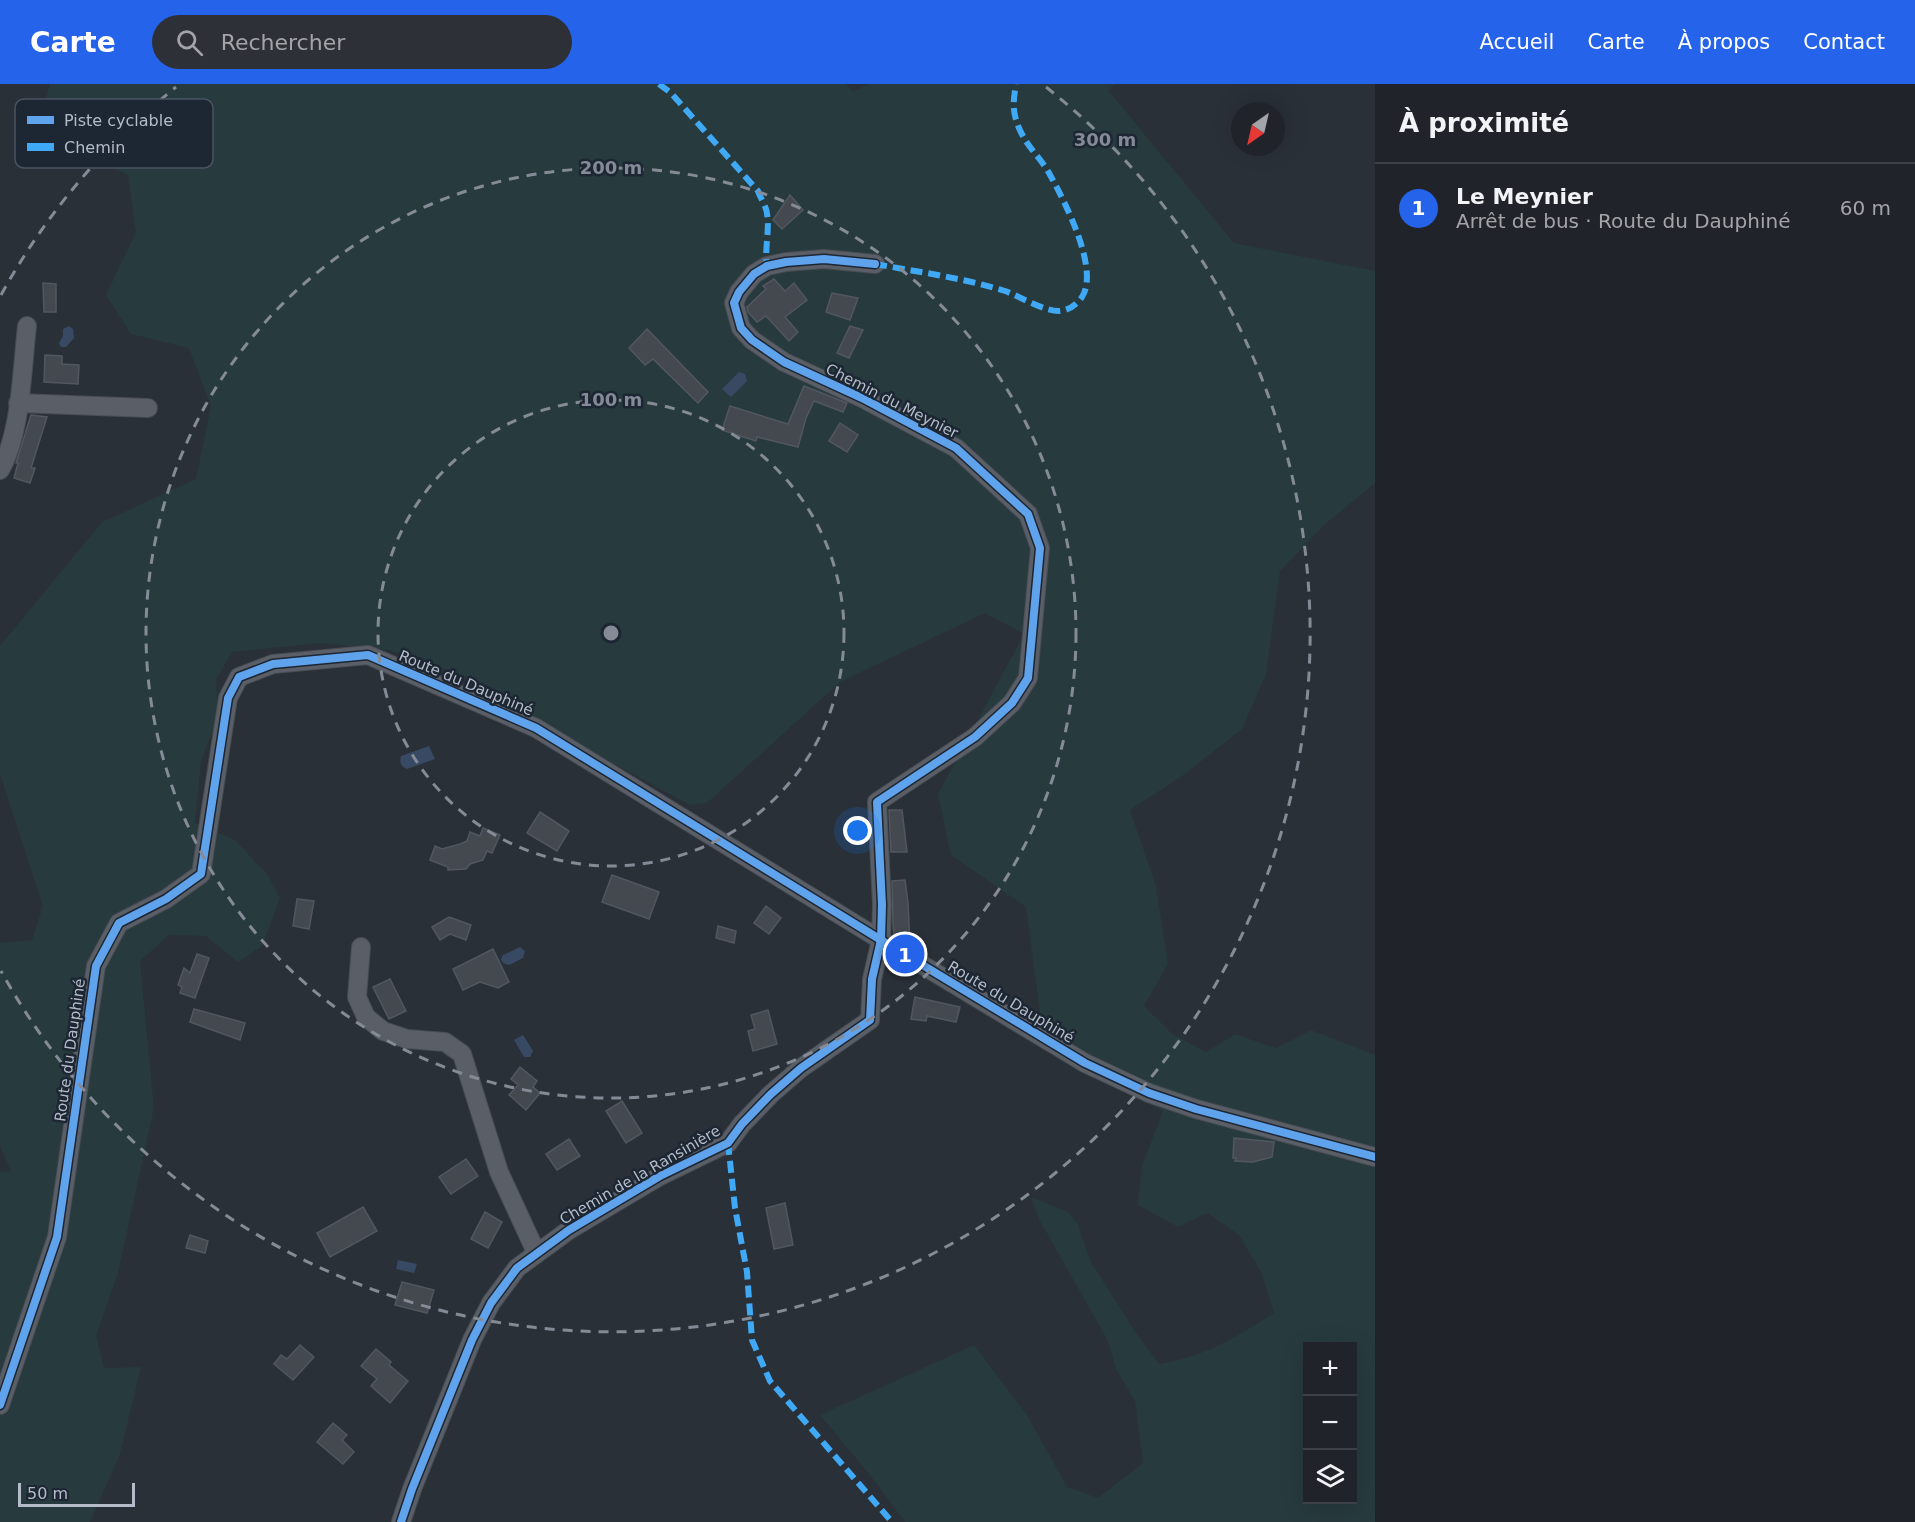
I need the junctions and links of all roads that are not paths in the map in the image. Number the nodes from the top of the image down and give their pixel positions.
1 (875, 264) dead end
2 (27, 327) dead end
3 (18, 403) junction
4 (148, 408) dead end
5 (6, 438) edge
6 (0, 470) edge
7 (881, 940) junction
8 (361, 947) dead end
9 (1375, 1157) edge
10 (536, 1252) junction
11 (0, 1405) edge
12 (401, 1522) edge

1 - 7 street, Chemin du Meynier
2 - 3 street
3 - 4 street
3 - 5 street
5 - 6 street
7 - 9 street, Route du Dauphiné
7 - 10 street, Chemin de la Ransinière
7 - 11 street, Route du Dauphiné
8 - 10 street
10 - 12 street, Chemin de la Ransinière

